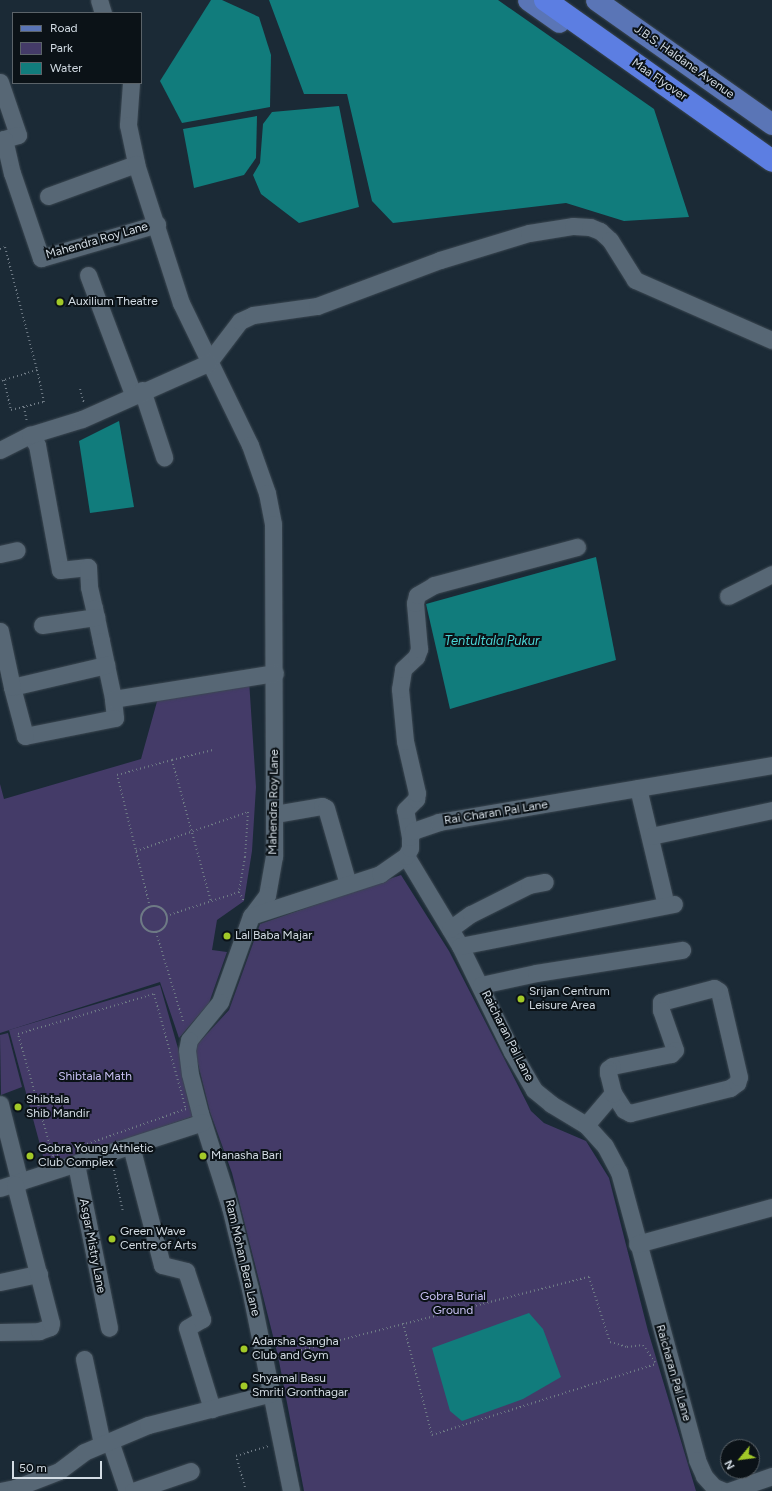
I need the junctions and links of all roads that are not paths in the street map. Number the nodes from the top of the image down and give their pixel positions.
1 (99, 0) edge
2 (528, 0) edge
3 (545, 0) edge
4 (570, 0) edge
5 (596, 0) edge
6 (103, 12) edge
7 (0, 82) edge
8 (131, 84) edge
9 (772, 124) edge
10 (2, 139) edge
11 (772, 142) edge
12 (772, 161) edge
13 (136, 164) junction
14 (772, 173) edge
15 (48, 196) dead end
16 (157, 224) junction
17 (88, 275) dead end
18 (772, 340) edge
19 (208, 363) junction
20 (138, 392) junction
21 (30, 435) junction
22 (0, 450) edge
23 (164, 456) dead end
24 (577, 547) dead end
25 (17, 550) dead end
26 (0, 554) edge
27 (772, 574) edge
28 (728, 596) dead end
29 (96, 618) junction
30 (42, 625) dead end
31 (0, 631) edge
32 (106, 665) junction
33 (275, 673) junction
34 (12, 687) junction
35 (113, 699) junction
36 (772, 765) edge
37 (638, 788) junction
38 (772, 810) edge
39 (275, 814) junction
40 (651, 836) junction
41 (410, 837) junction
42 (406, 856) junction
43 (545, 882) dead end
44 (348, 884) junction
45 (251, 916) junction
46 (450, 929) junction
47 (460, 946) junction
48 (682, 950) dead end
49 (481, 985) junction
50 (613, 1093) junction
51 (0, 1104) edge
52 (203, 1122) junction
53 (586, 1125) junction
54 (131, 1146) junction
55 (76, 1164) junction
56 (12, 1186) edge
57 (772, 1207) edge
58 (637, 1244) junction
59 (39, 1274) junction
60 (0, 1282) edge
61 (109, 1328) dead end
62 (0, 1332) edge
63 (84, 1358) dead end
64 (272, 1393) junction
65 (212, 1409) junction
66 (106, 1443) junction
67 (191, 1471) dead end
68 (772, 1476) edge
69 (0, 1490) edge
70 (127, 1491) edge
71 (133, 1491) edge
72 (291, 1491) edge
73 (724, 1491) edge
74 (729, 1491) edge

1 - 6 street
2 - 14 main road
3 - 12 highway, Maa Flyover
4 - 11 highway, Maa Flyover
5 - 9 main road, J.B.S. Haldane Avenue
7 - 10 street, Mahendra Roy Lane
8 - 13 street, Mahendra Roy Lane
10 - 16 street, Mahendra Roy Lane
13 - 15 street
13 - 16 street, Mahendra Roy Lane
16 - 19 street, Mahendra Roy Lane
17 - 20 street
18 - 19 street
19 - 20 street
19 - 33 street, Mahendra Roy Lane
20 - 21 street
20 - 23 street
21 - 22 street
21 - 29 street
24 - 41 street
25 - 26 street
27 - 28 street
29 - 30 street
29 - 32 street
31 - 34 street
32 - 34 street
32 - 35 street
33 - 35 street
33 - 39 street, Mahendra Roy Lane
34 - 35 street
36 - 37 street, Rai Charan Pal Lane
37 - 40 street
37 - 41 street, Rai Charan Pal Lane
38 - 40 street
39 - 44 street
39 - 45 street, Mahendra Roy Lane
40 - 47 street
41 - 42 street
42 - 44 street
42 - 46 street, Raicharan Pal Lane
43 - 46 street
44 - 45 street
45 - 52 street, Mahendra Roy Lane
46 - 47 street, Raicharan Pal Lane
47 - 49 street, Raicharan Pal Lane
48 - 49 street
49 - 53 street, Raicharan Pal Lane
50 - 50 street
50 - 53 street
51 - 56 street
52 - 54 street
52 - 64 street, Ram Mohan Bera Lane
53 - 58 street, Raicharan Pal Lane
54 - 55 street
54 - 65 street
55 - 56 street
55 - 61 street, Asgar Mistry Lane
56 - 59 street
57 - 58 street
58 - 73 street, Raicharan Pal Lane
59 - 60 street
59 - 62 street
63 - 66 street
64 - 65 street
64 - 72 street, Ram Mohan Bera Lane
65 - 66 street
66 - 69 street
66 - 70 street
67 - 71 street
68 - 74 street

